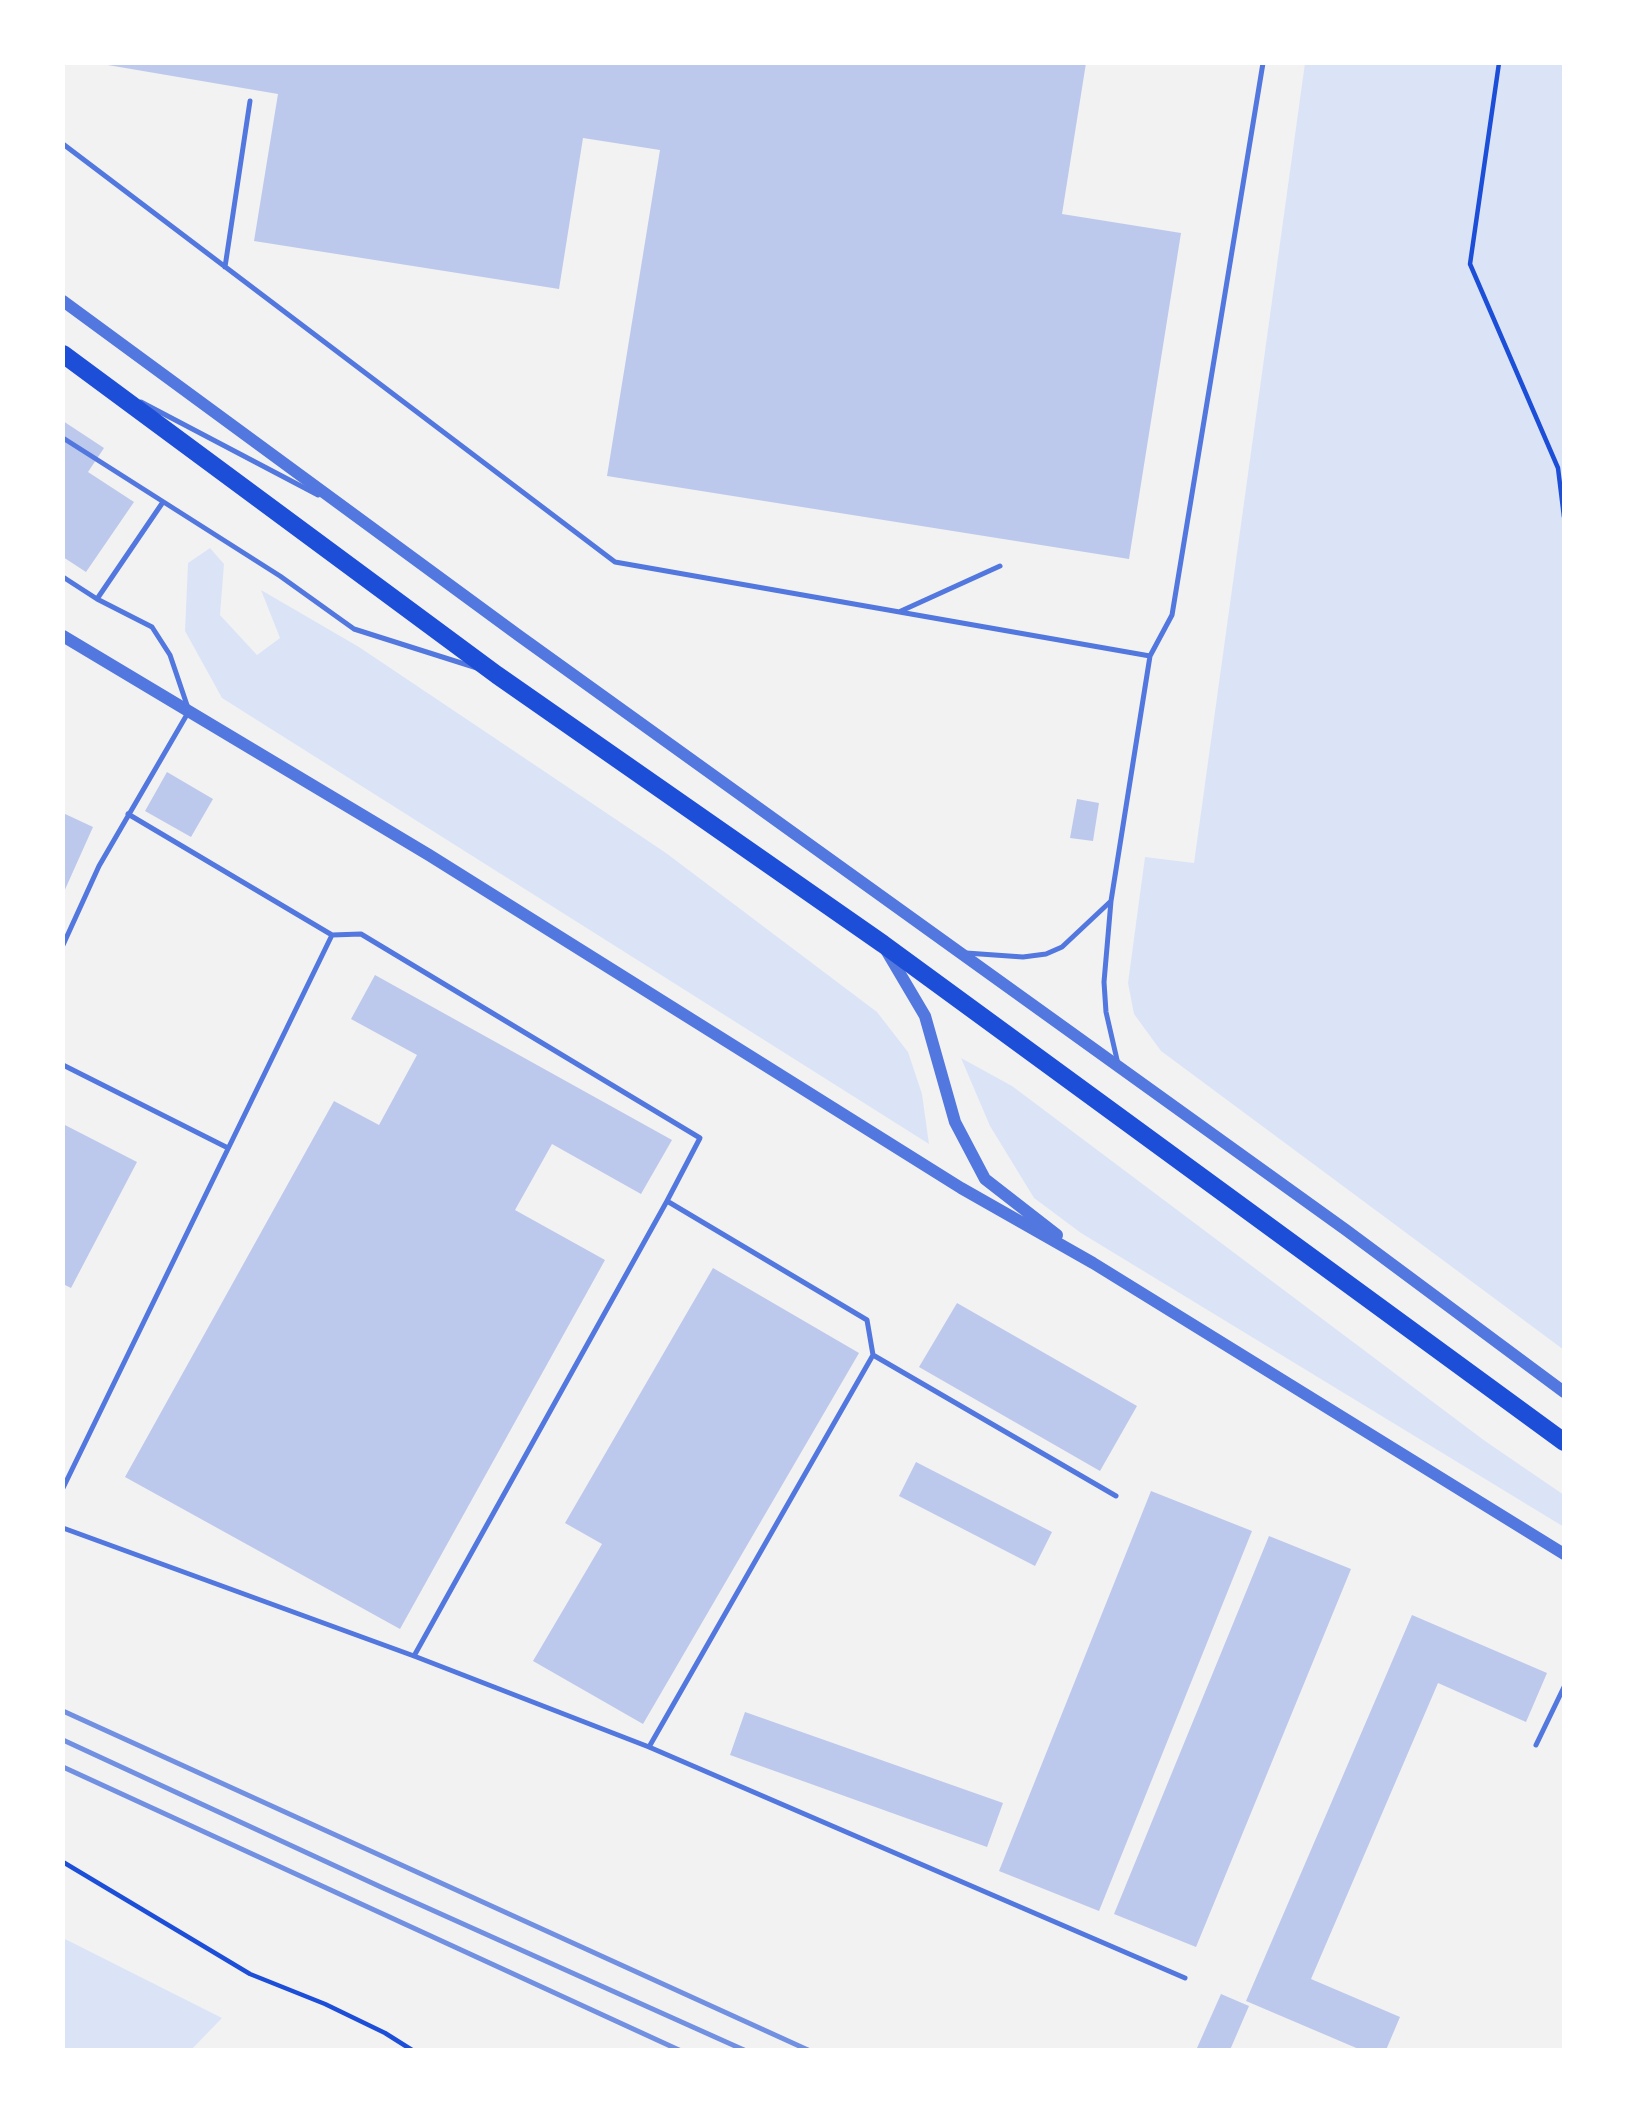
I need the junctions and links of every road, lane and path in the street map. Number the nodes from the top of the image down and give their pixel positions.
1 (1263, 63) edge
2 (1499, 63) edge
3 (250, 102) dead end
4 (63, 144) edge
5 (225, 267) junction
6 (63, 301) edge
7 (63, 354) edge
8 (104, 384) junction
9 (63, 438) edge
10 (163, 502) junction
11 (349, 511) junction
12 (1564, 517) edge
13 (1000, 566) dead end
14 (63, 577) edge
15 (97, 599) junction
16 (899, 612) junction
17 (63, 636) edge
18 (1150, 656) junction
19 (497, 675) junction
20 (189, 711) junction
21 (128, 814) junction
22 (1111, 901) junction
23 (332, 935) junction
24 (883, 944) junction
25 (63, 945) edge
26 (960, 953) junction
27 (63, 1065) edge
28 (1118, 1067) junction
29 (228, 1149) junction
30 (667, 1201) junction
31 (1093, 1263) junction
32 (873, 1355) junction
33 (1564, 1392) edge
34 (1564, 1442) edge
35 (63, 1488) edge
36 (1116, 1496) dead end
37 (63, 1528) edge
38 (1564, 1554) edge
39 (414, 1656) junction
40 (1564, 1687) edge
41 (1536, 1745) dead end
42 (649, 1747) junction
43 (63, 1862) edge
44 (1185, 1978) dead end
45 (412, 2050) edge

1 - 18 lane
2 - 12 path
3 - 5 lane
4 - 5 lane
5 - 16 lane
6 - 11 street
7 - 8 main road
8 - 11 lane
8 - 19 main road
9 - 10 lane
10 - 15 lane
10 - 19 lane
11 - 26 street
13 - 16 lane
14 - 15 lane
15 - 20 lane
16 - 18 lane
17 - 20 street
18 - 22 lane
19 - 24 main road
20 - 21 lane
20 - 31 street
21 - 23 lane
21 - 25 lane
22 - 26 lane
22 - 28 lane
23 - 29 lane
23 - 30 lane
24 - 31 street
24 - 34 main road
26 - 28 street
27 - 29 lane
28 - 33 street
29 - 35 lane
30 - 32 lane
30 - 39 lane
31 - 38 street
32 - 36 lane
32 - 42 lane
37 - 39 lane
39 - 42 lane
40 - 41 lane
42 - 44 lane
43 - 45 path

